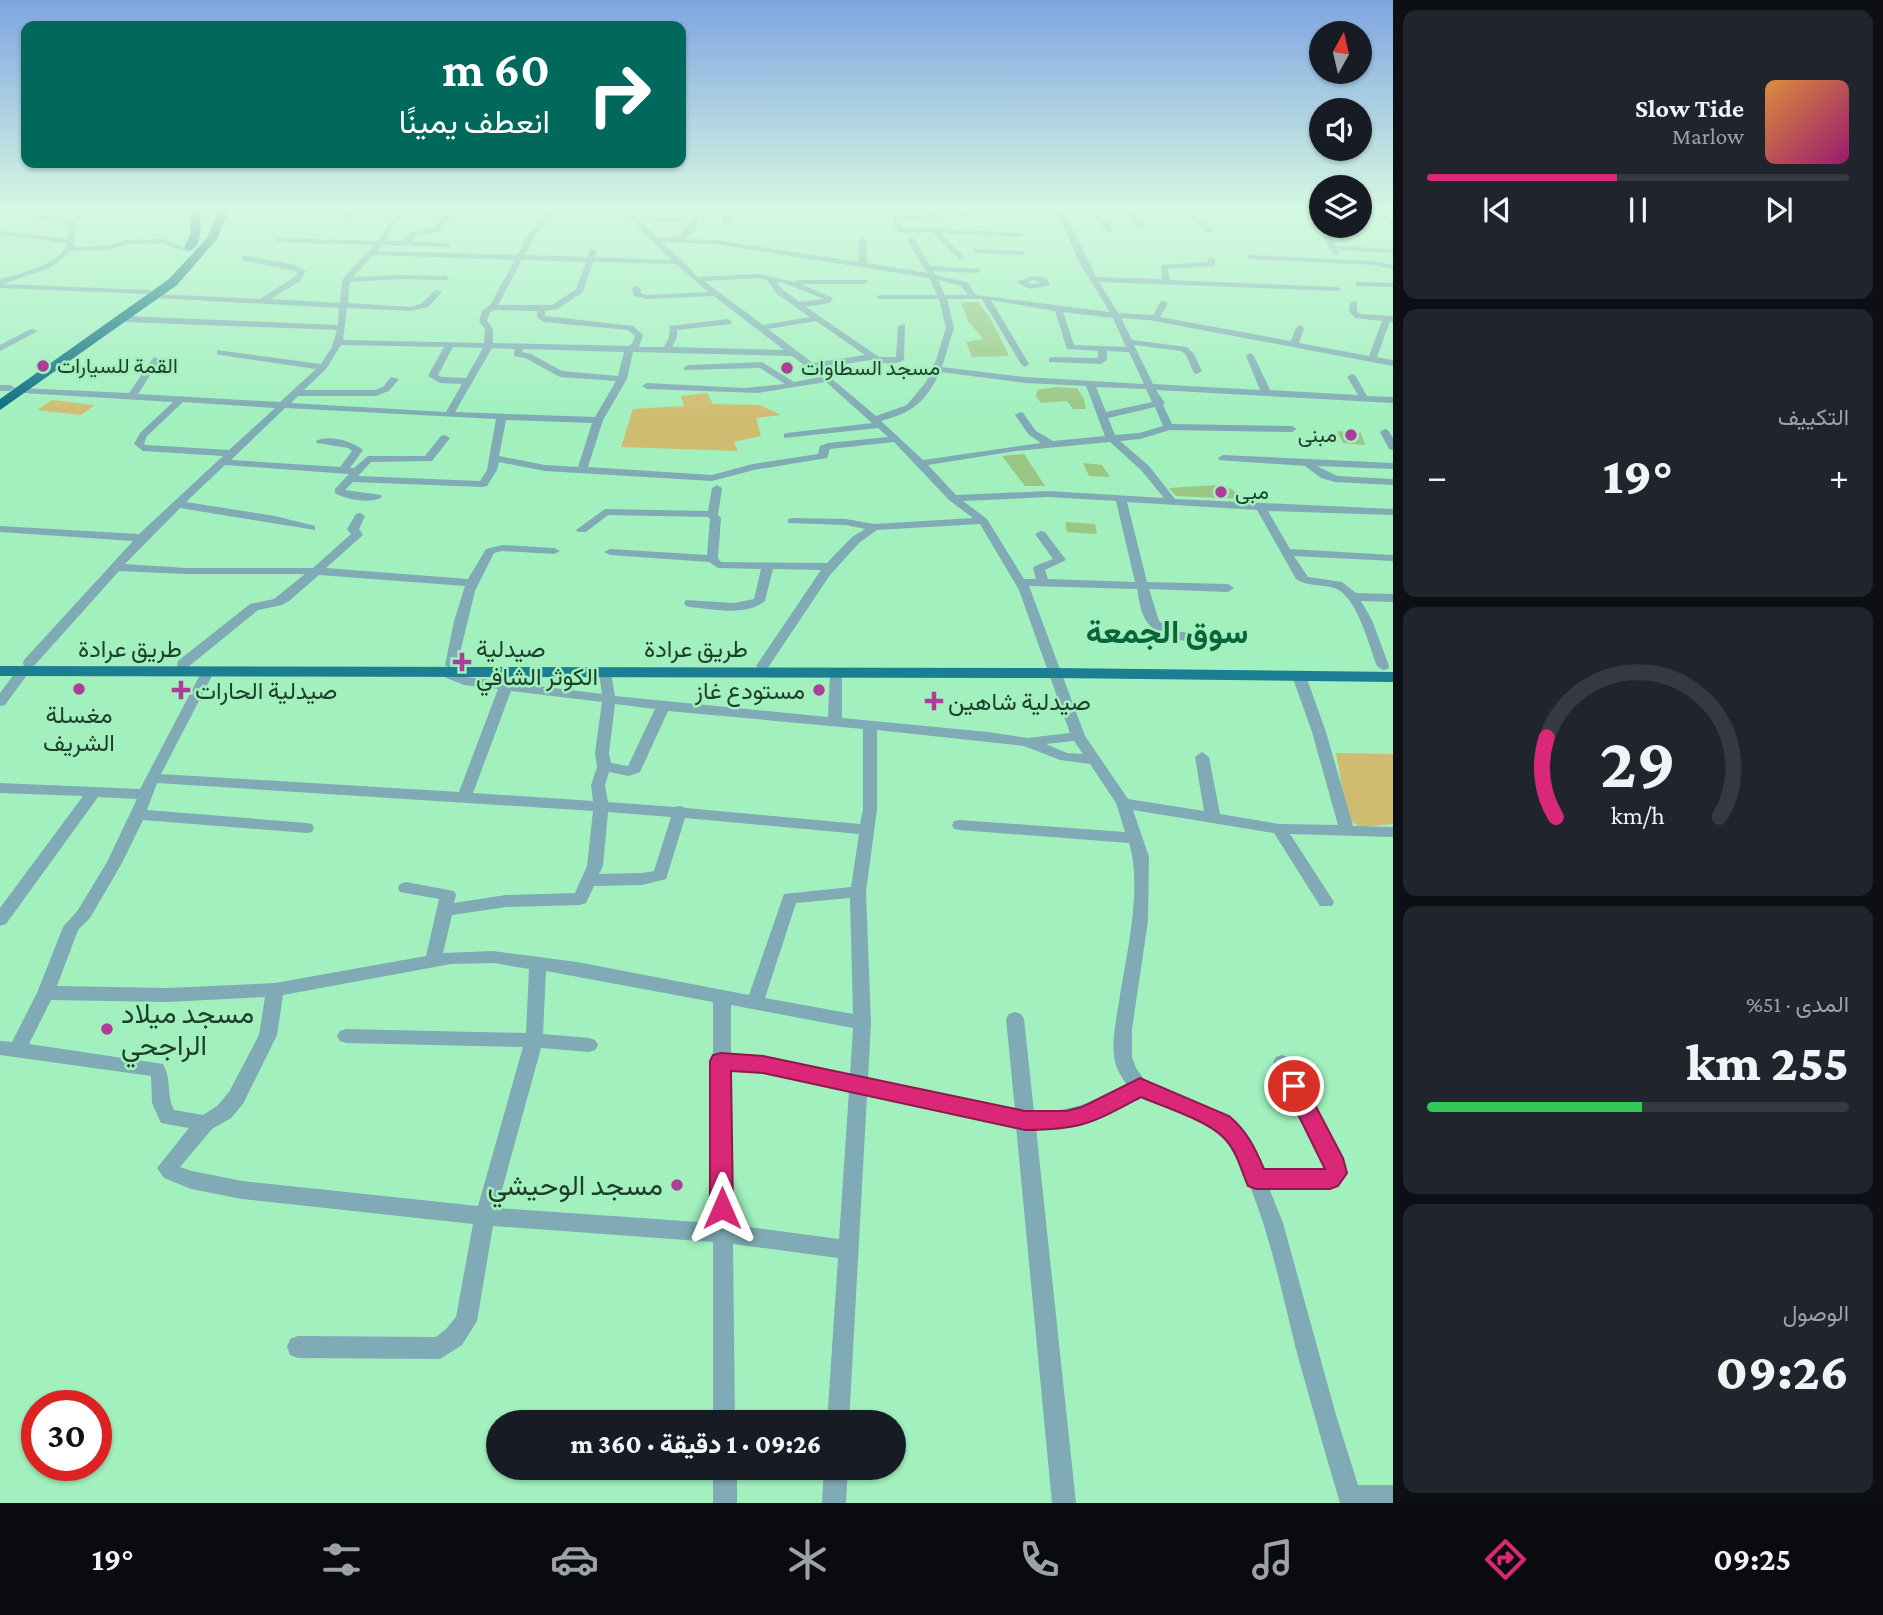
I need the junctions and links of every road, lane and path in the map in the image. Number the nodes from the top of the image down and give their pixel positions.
1 (20, 276) edge
2 (166, 276) edge
3 (179, 276) edge
4 (299, 276) edge
5 (349, 276) edge
6 (399, 276) edge
7 (405, 276) edge
8 (509, 276) edge
9 (584, 276) edge
10 (694, 276) edge
11 (748, 276) edge
12 (751, 276) edge
13 (931, 276) edge
14 (941, 276) edge
15 (1092, 276) edge
16 (1165, 276) edge
17 (446, 278) dead end
18 (770, 278) junction
19 (346, 279) junction
20 (697, 279) junction
21 (1094, 279) junction
22 (783, 280) junction
23 (822, 281) junction
24 (864, 282) dead end
25 (1166, 282) junction
26 (0, 284) edge
27 (1359, 284) dead end
28 (1393, 285) edge
29 (1030, 287) dead end
30 (636, 288) dead end
31 (1338, 289) dead end
32 (438, 292) dead end
33 (819, 293) junction
34 (151, 294) junction
35 (716, 294) junction
36 (880, 297) dead end
37 (974, 297) junction
38 (985, 297) junction
39 (941, 298) junction
40 (261, 302) junction
41 (1026, 303) junction
42 (1164, 303) dead end
43 (1354, 303) dead end
44 (800, 305) junction
45 (341, 307) junction
46 (493, 307) junction
47 (1058, 308) junction
48 (541, 309) junction
49 (1116, 316) junction
50 (818, 318) junction
51 (1155, 318) junction
52 (125, 319) junction
53 (1390, 319) edge
54 (728, 321) dead end
55 (902, 326) dead end
56 (341, 328) junction
57 (761, 328) junction
58 (1300, 328) dead end
59 (34, 331) dead end
60 (338, 342) junction
61 (1294, 344) junction
62 (450, 345) junction
63 (523, 346) junction
64 (1131, 346) junction
65 (488, 347) junction
66 (1, 349) edge
67 (1101, 349) junction
68 (629, 350) junction
69 (666, 351) junction
70 (220, 352) dead end
71 (795, 353) junction
72 (1250, 356) dead end
73 (872, 357) junction
74 (1372, 359) junction
75 (156, 360) dead end
76 (1052, 360) dead end
77 (1393, 363) edge
78 (1024, 364) dead end
79 (811, 366) junction
80 (323, 367) junction
81 (688, 368) dead end
82 (935, 369) junction
83 (1197, 371) dead end
84 (1352, 377) dead end
85 (394, 379) dead end
86 (622, 379) junction
87 (829, 379) junction
88 (466, 381) junction
89 (1090, 384) junction
90 (793, 385) junction
91 (648, 386) dead end
92 (1152, 387) junction
93 (8, 390) edge
94 (294, 393) junction
95 (1266, 393) junction
96 (133, 395) junction
97 (1364, 398) junction
98 (181, 399) junction
99 (1393, 400) edge
100 (1160, 403) junction
101 (280, 405) junction
102 (0, 406) edge
103 (449, 415) junction
104 (1020, 415) dead end
105 (1103, 416) junction
106 (501, 418) junction
107 (598, 420) junction
108 (877, 422) junction
109 (1169, 427) junction
110 (1292, 429) dead end
111 (1385, 432) dead end
112 (787, 436) dead end
113 (1111, 438) junction
114 (445, 439) dead end
115 (895, 439) junction
116 (321, 441) dead end
117 (1052, 445) junction
118 (1393, 447) edge
119 (230, 453) junction
120 (494, 458) junction
121 (1223, 458) dead end
122 (220, 462) junction
123 (922, 463) junction
124 (1308, 463) junction
125 (1393, 466) edge
126 (582, 470) junction
127 (349, 473) junction
128 (1393, 482) edge
129 (717, 488) dead end
130 (377, 497) dead end
131 (953, 498) junction
132 (1121, 499) junction
133 (1171, 500) junction
134 (178, 504) junction
135 (1261, 507) junction
136 (1393, 512) edge
137 (713, 515) junction
138 (360, 516) dead end
139 (792, 521) dead end
140 (982, 521) junction
141 (874, 527) junction
142 (0, 528) edge
143 (311, 528) dead end
144 (582, 530) dead end
145 (1041, 534) dead end
146 (142, 538) junction
147 (554, 551) dead end
148 (610, 552) dead end
149 (1286, 552) junction
150 (1393, 558) edge
151 (712, 559) junction
152 (768, 566) junction
153 (116, 567) junction
154 (831, 567) junction
155 (315, 571) junction
156 (1020, 582) junction
157 (1043, 582) junction
158 (473, 583) junction
159 (1142, 584) junction
160 (1228, 588) dead end
161 (1355, 597) junction
162 (1393, 598) edge
163 (690, 603) dead end
164 (1201, 638) dead end
165 (0, 663) edge
166 (183, 664) junction
167 (762, 666) junction
168 (26, 667) junction
169 (111, 668) junction
170 (448, 669) junction
171 (1055, 669) junction
172 (1390, 670) edge
173 (0, 671) edge
174 (208, 673) junction
175 (605, 673) junction
176 (836, 673) junction
177 (1299, 676) junction
178 (506, 686) junction
179 (609, 700) junction
180 (0, 702) edge
181 (663, 706) junction
182 (835, 722) junction
183 (870, 725) junction
184 (1078, 736) junction
185 (1027, 742) junction
186 (1202, 757) dead end
187 (1094, 761) junction
188 (604, 767) junction
189 (152, 778) junction
190 (0, 788) edge
191 (95, 791) junction
192 (145, 793) junction
193 (465, 795) junction
194 (1123, 803) junction
195 (601, 806) junction
196 (680, 811) junction
197 (137, 814) junction
198 (1213, 819) junction
199 (959, 825) dead end
200 (307, 828) dead end
201 (1279, 829) junction
202 (866, 830) junction
203 (1347, 832) junction
204 (1393, 832) edge
205 (1136, 838) junction
206 (590, 880) junction
207 (406, 888) dead end
208 (858, 892) junction
209 (1326, 902) dead end
210 (445, 910) junction
211 (0, 920) edge
212 (433, 961) junction
213 (538, 965) junction
214 (275, 990) junction
215 (46, 993) junction
216 (722, 997) junction
217 (755, 1003) junction
218 (1015, 1019) dead end
219 (862, 1023) junction
220 (346, 1036) dead end
221 (534, 1040) junction
222 (589, 1045) dead end
223 (8, 1049) edge
224 (721, 1061) junction
225 (1282, 1062) dead end
226 (857, 1085) junction
227 (1140, 1087) junction
228 (1025, 1121) junction
229 (205, 1123) junction
230 (1256, 1179) junction
231 (485, 1216) junction
232 (722, 1233) junction
233 (849, 1250) junction
234 (298, 1347) dead end
235 (724, 1410) edge
236 (839, 1410) edge
237 (725, 1480) edge
238 (835, 1480) edge
239 (1393, 1497) edge
240 (1352, 1500) edge
241 (725, 1503) edge
242 (834, 1503) edge
243 (1064, 1503) edge

1 - 26 street
2 - 34 highway
3 - 34 highway
4 - 40 street
5 - 19 street
6 - 19 street
7 - 17 street
8 - 46 street
9 - 48 street
10 - 20 street
11 - 20 street
12 - 18 street
13 - 39 street
14 - 37 street
15 - 21 street
16 - 25 street
18 - 22 street
18 - 44 street
19 - 45 street
20 - 35 street
21 - 25 street
21 - 49 street
22 - 23 street
22 - 33 street
23 - 24 street
23 - 33 street
25 - 31 street
26 - 34 street
27 - 28 street
29 - 41 street
30 - 35 street
32 - 45 street
33 - 44 street
34 - 40 street
34 - 52 highway
34 - 93 highway
35 - 57 street
36 - 39 street
37 - 38 street
37 - 39 street
38 - 41 street
38 - 78 street
39 - 82 street
40 - 45 street
41 - 47 street
42 - 51 street
43 - 53 street
44 - 50 street
45 - 56 street
46 - 48 street
46 - 65 street
47 - 49 street
47 - 67 street
48 - 68 street
49 - 51 street
49 - 64 street
50 - 57 street
50 - 73 street
51 - 61 street
52 - 56 street
52 - 93 highway
53 - 74 street
54 - 69 street
55 - 73 street
56 - 60 street
57 - 71 street
58 - 61 street
59 - 66 street
60 - 62 street
60 - 80 street
61 - 74 street
62 - 65 street
62 - 88 street
63 - 65 street
63 - 68 street
63 - 86 street
64 - 67 street
64 - 83 street
64 - 92 street
65 - 88 street
67 - 76 street
68 - 69 street
68 - 86 street
69 - 71 street
70 - 80 street
71 - 79 street
72 - 95 street
73 - 79 street
74 - 77 street
75 - 96 street
79 - 87 street
80 - 94 street
81 - 90 street
82 - 89 street
82 - 108 street
84 - 97 street
85 - 94 street
86 - 107 street
87 - 90 street
87 - 108 street
88 - 103 street
89 - 92 street
89 - 105 street
90 - 91 street
92 - 95 street
92 - 100 street
93 - 96 street
93 - 102 highway
94 - 101 street
95 - 97 street
96 - 98 street
97 - 99 street
98 - 101 street
98 - 119 street
100 - 105 street
100 - 109 street
101 - 103 street
101 - 119 street
103 - 106 street
104 - 117 street
105 - 113 street
106 - 107 street
106 - 120 street
107 - 126 street
108 - 112 street
108 - 115 street
109 - 110 street
109 - 113 street
111 - 118 street
113 - 117 street
113 - 133 street
114 - 127 street
115 - 123 street
115 - 126 street
116 - 127 street
117 - 123 street
119 - 122 street
120 - 126 street
120 - 127 street
121 - 124 street
122 - 127 street
122 - 134 street
123 - 131 street
124 - 125 street
124 - 128 street
127 - 130 street
129 - 137 street
131 - 132 street
131 - 140 street
132 - 133 street
132 - 159 street
133 - 135 street
134 - 143 street
134 - 146 street
135 - 136 street
135 - 149 street
137 - 144 street
137 - 151 street
138 - 155 street
139 - 141 street
140 - 141 street
140 - 156 street
141 - 154 street
142 - 146 street
145 - 157 street
146 - 153 street
147 - 158 street
148 - 151 street
149 - 150 street
149 - 161 street
151 - 152 street
152 - 154 street
152 - 163 street
153 - 155 street
153 - 168 street
154 - 167 street
155 - 158 street
155 - 166 street
156 - 157 street
156 - 171 street
157 - 159 street
158 - 170 street
159 - 160 street
159 - 164 street
161 - 162 street
161 - 172 street
165 - 168 main road, طريق عرادة
166 - 169 main road, طريق عرادة
166 - 170 main road, طريق عرادة
167 - 170 main road, طريق عرادة
167 - 171 main road, طريق عرادة
168 - 169 main road, طريق عرادة
168 - 173 main road, طريق عرادة
168 - 180 street
169 - 174 main road, طريق عرادة
170 - 174 main road, طريق عرادة
170 - 175 main road, طريق عرادة
170 - 178 street
171 - 172 main road, طريق عرادة
171 - 176 main road, طريق عرادة
171 - 177 main road, طريق عرادة
171 - 184 street
172 - 177 main road, طريق عرادة
174 - 189 street
175 - 176 main road, طريق عرادة
175 - 179 street
176 - 182 street
177 - 203 street
178 - 179 street
178 - 193 street
179 - 181 street
179 - 188 street
181 - 182 street
181 - 188 street
182 - 183 street
183 - 185 street
183 - 202 street
184 - 185 street
184 - 187 street
185 - 187 street
186 - 198 street
187 - 194 street
188 - 195 street
189 - 192 street
189 - 193 street
190 - 191 street
191 - 192 street
191 - 211 street
192 - 197 street
193 - 195 street
194 - 198 street
194 - 205 street
195 - 196 street
195 - 206 street
196 - 202 street
196 - 206 street
197 - 200 street
197 - 215 street
198 - 201 street
199 - 205 street
201 - 203 street
201 - 209 street
202 - 208 street
203 - 204 street
205 - 227 street
206 - 210 street
207 - 210 street
208 - 217 street
208 - 219 street
210 - 212 street
212 - 213 street
212 - 214 street
213 - 216 street
213 - 221 street
214 - 215 street
214 - 229 street
215 - 223 street
216 - 217 street
216 - 224 street
217 - 219 street
218 - 228 street
219 - 226 street
220 - 221 street
221 - 222 street
221 - 231 street
223 - 229 street
224 - 226 street
224 - 232 street
225 - 230 street
226 - 228 street
226 - 233 street
227 - 228 street
227 - 230 street
228 - 243 street
229 - 231 street
230 - 240 street
231 - 232 street
231 - 234 street
232 - 233 street
232 - 235 street
233 - 236 street
237 - 241 street
238 - 242 street
239 - 240 street

